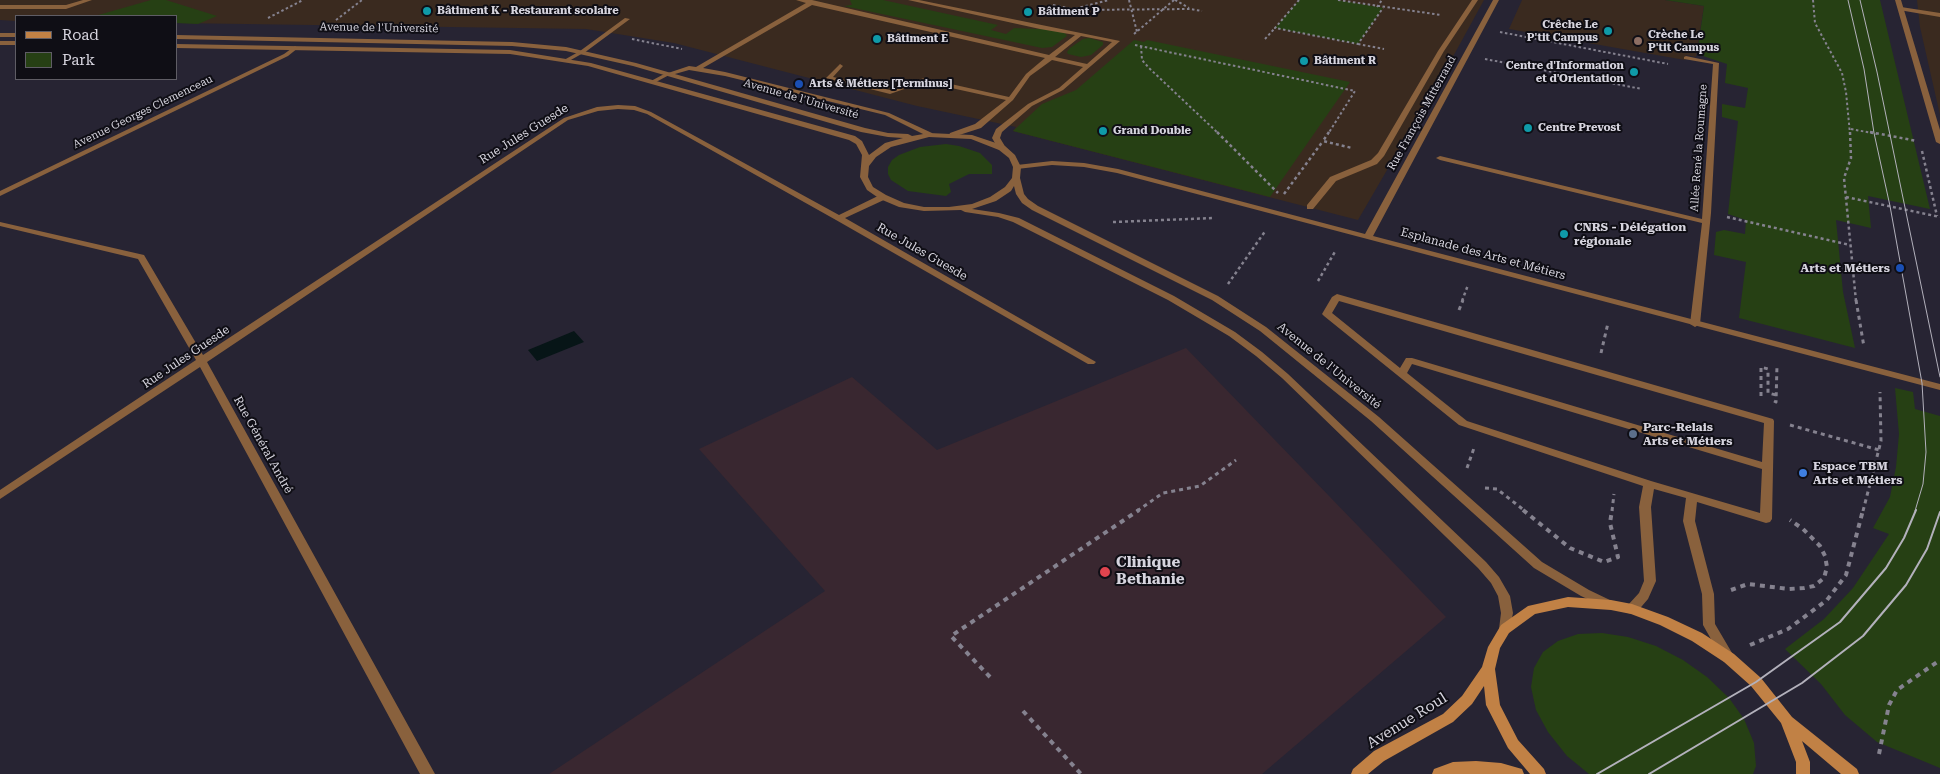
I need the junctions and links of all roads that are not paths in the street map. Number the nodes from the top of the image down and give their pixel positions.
1 (66, 0) edge
2 (89, 0) edge
3 (799, 0) edge
4 (911, 0) edge
5 (1475, 0) edge
6 (1496, 0) edge
7 (1898, 0) edge
8 (813, 1) edge
9 (0, 7) edge
10 (43, 7) junction
11 (1901, 9) junction
12 (1940, 15) edge
13 (627, 19) dead end
14 (1080, 34) junction
15 (0, 35) edge
16 (15, 35) edge
17 (178, 37) edge
18 (0, 43) edge
19 (15, 43) edge
20 (178, 46) edge
21 (295, 48) junction
22 (582, 52) junction
23 (1052, 57) junction
24 (1686, 58) dead end
25 (567, 60) junction
26 (840, 66) dead end
27 (1088, 66) junction
28 (697, 69) junction
29 (668, 74) junction
30 (654, 82) junction
31 (1011, 99) junction
32 (929, 135) junction
33 (953, 135) junction
34 (1940, 142) edge
35 (1002, 148) junction
36 (1440, 158) dead end
37 (865, 166) junction
38 (1017, 167) junction
39 (1016, 178) junction
40 (0, 194) edge
41 (883, 198) junction
42 (1310, 207) dead end
43 (949, 209) junction
44 (839, 218) junction
45 (1706, 222) junction
46 (0, 224) edge
47 (1368, 237) junction
48 (1695, 324) junction
49 (202, 362) junction
50 (1091, 362) dead end
51 (1402, 374) junction
52 (1940, 387) edge
53 (1767, 467) junction
54 (1649, 484) junction
55 (0, 495) edge
56 (1692, 496) junction
57 (1611, 605) junction
58 (1632, 609) junction
59 (1505, 629) junction
60 (1729, 658) junction
61 (1488, 669) junction
62 (1786, 720) junction
63 (428, 774) edge
64 (1358, 774) edge
65 (1439, 774) edge
66 (1517, 774) edge
67 (1539, 774) edge
68 (1803, 774) edge
69 (1852, 774) edge

1 - 10 street
2 - 10 street
3 - 8 street
4 - 14 street
5 - 42 street
6 - 47 street, Rue François Mitterrand
7 - 11 street
8 - 23 street
8 - 28 street
9 - 10 street
11 - 12 street
11 - 34 street
13 - 22 street
14 - 23 street
14 - 27 street
15 - 16 street
17 - 22 street, Avenue de l'Université
18 - 19 street
20 - 21 street, Avenue de l'Université
21 - 25 street, Avenue de l'Université
21 - 40 street, Avenue Georges Clemenceau
22 - 25 street
22 - 29 street, Avenue de l'Université
23 - 27 street
23 - 31 street
24 - 45 street, Allée René la Roumagne
25 - 30 street, Avenue de l'Université
26 - 31 street
27 - 35 street
28 - 29 street
28 - 32 street
29 - 30 street
29 - 32 street, Avenue de l'Université
30 - 37 street, Avenue de l'Université
31 - 33 street
32 - 33 street
32 - 37 street
33 - 35 street
35 - 38 street
36 - 45 street
37 - 41 street, Avenue de l'Université
38 - 39 street
38 - 47 street, Esplanade des Arts et Métiers
39 - 43 street
39 - 57 street, Avenue de l'Université
41 - 43 street
41 - 44 street
43 - 59 street
44 - 49 street, Rue Jules Guesde
44 - 50 street, Rue Jules Guesde
45 - 48 street, Allée René la Roumagne
46 - 49 street, Rue Général André
47 - 48 street, Esplanade des Arts et Métiers
48 - 52 street, Esplanade des Arts et Métiers
49 - 55 street, Rue Jules Guesde
49 - 63 street, Rue Général André
51 - 53 street
51 - 53 street
51 - 54 street
53 - 56 street
54 - 56 street
54 - 58 street
56 - 60 street
57 - 58 main road
57 - 59 main road
58 - 60 main road
59 - 61 main road
60 - 62 main road
61 - 64 main road, Avenue Roul
61 - 67 main road
62 - 68 main road
62 - 69 main road
65 - 66 main road

